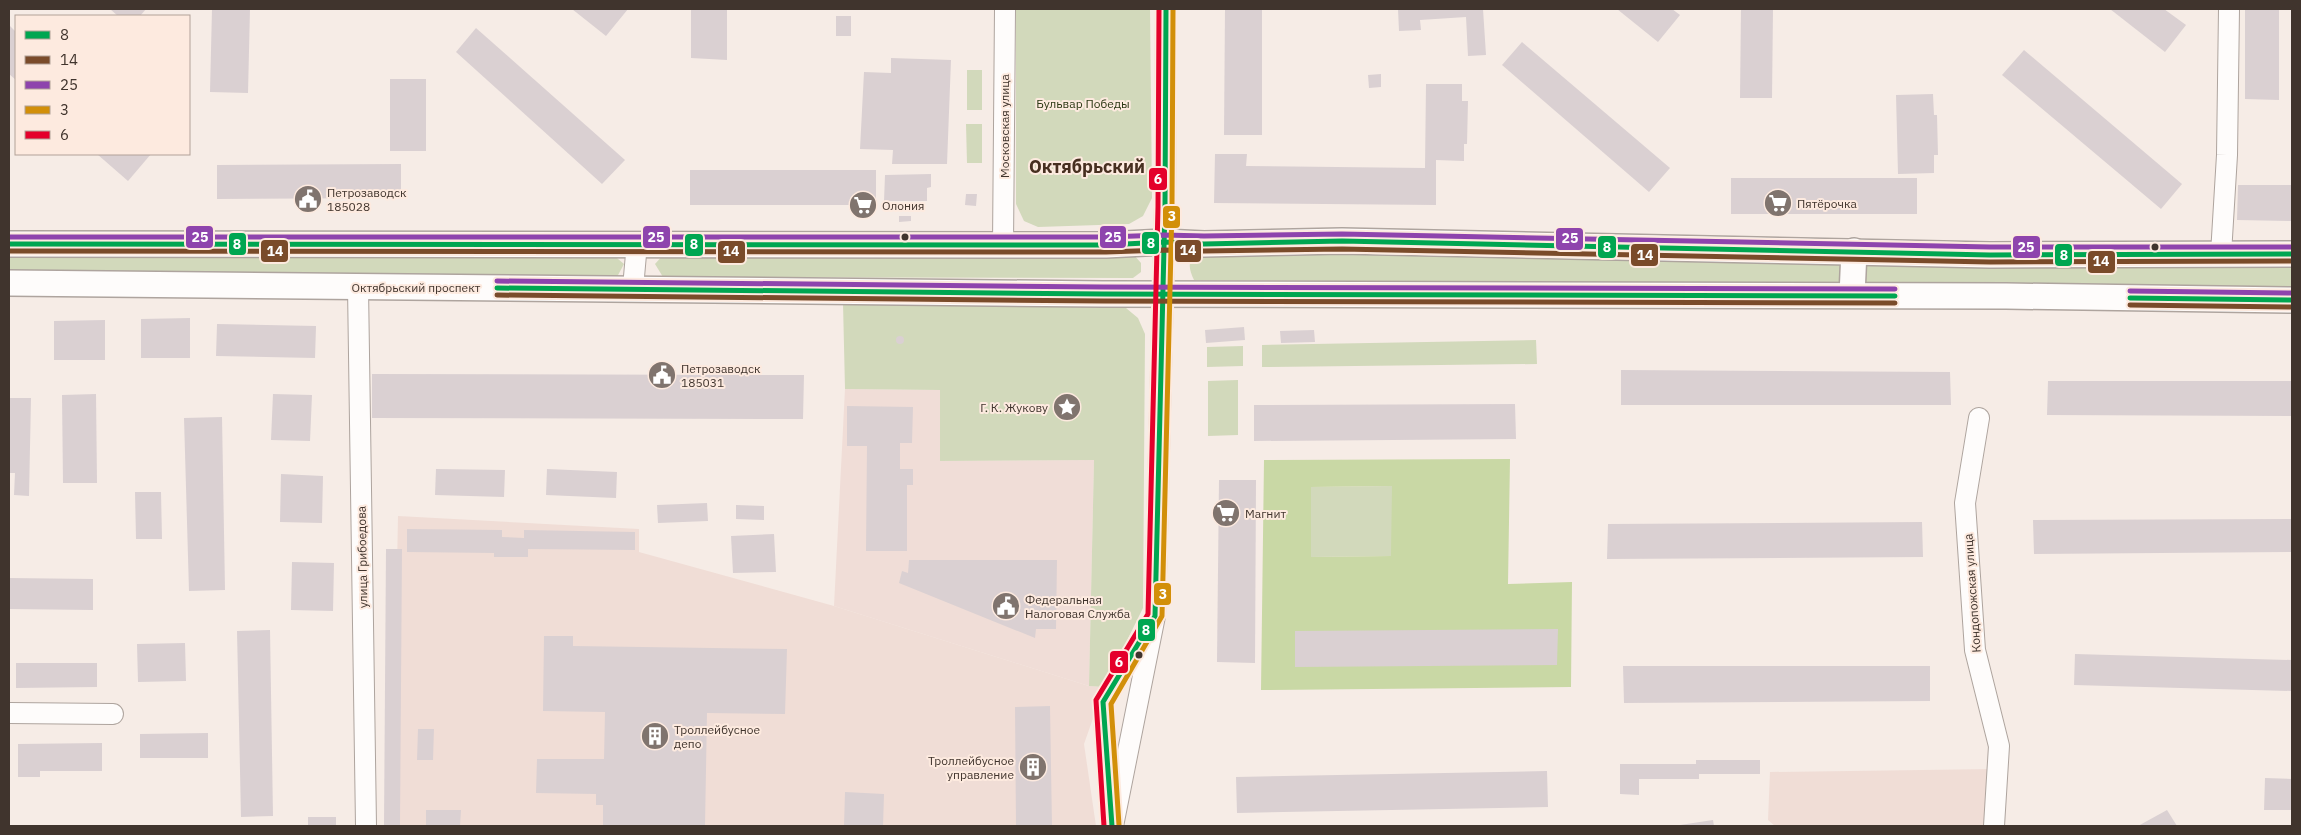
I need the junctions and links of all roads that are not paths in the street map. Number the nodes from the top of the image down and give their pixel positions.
1 (1004, 9) edge
2 (1166, 9) edge
3 (2229, 9) edge
4 (1164, 242) junction
5 (637, 243) junction
6 (9, 244) edge
7 (1003, 244) junction
8 (1854, 251) junction
9 (2221, 254) junction
10 (2292, 254) edge
11 (9, 283) edge
12 (358, 287) junction
13 (633, 288) junction
14 (1162, 293) junction
15 (1852, 295) junction
16 (2292, 300) edge
17 (1979, 418) dead end
18 (1155, 616) junction
19 (9, 713) edge
20 (113, 714) dead end
21 (366, 826) edge
22 (1113, 826) edge
23 (1994, 826) edge

1 - 7 street, Московская улица
2 - 4 street
3 - 9 street
4 - 7 main road
4 - 8 main road
4 - 14 street
5 - 6 main road
5 - 7 main road
5 - 13 street
8 - 9 main road
8 - 15 main road
9 - 10 main road
11 - 12 main road, Октябрьский проспект
12 - 13 main road, Октябрьский проспект
12 - 21 street, улица Грибоедова
13 - 14 main road, Октябрьский проспект
14 - 15 main road, Октябрьский проспект
14 - 18 street
15 - 16 main road, Октябрьский проспект
17 - 23 street, Кондопожская улица
18 - 22 street
18 - 22 street
19 - 20 street

